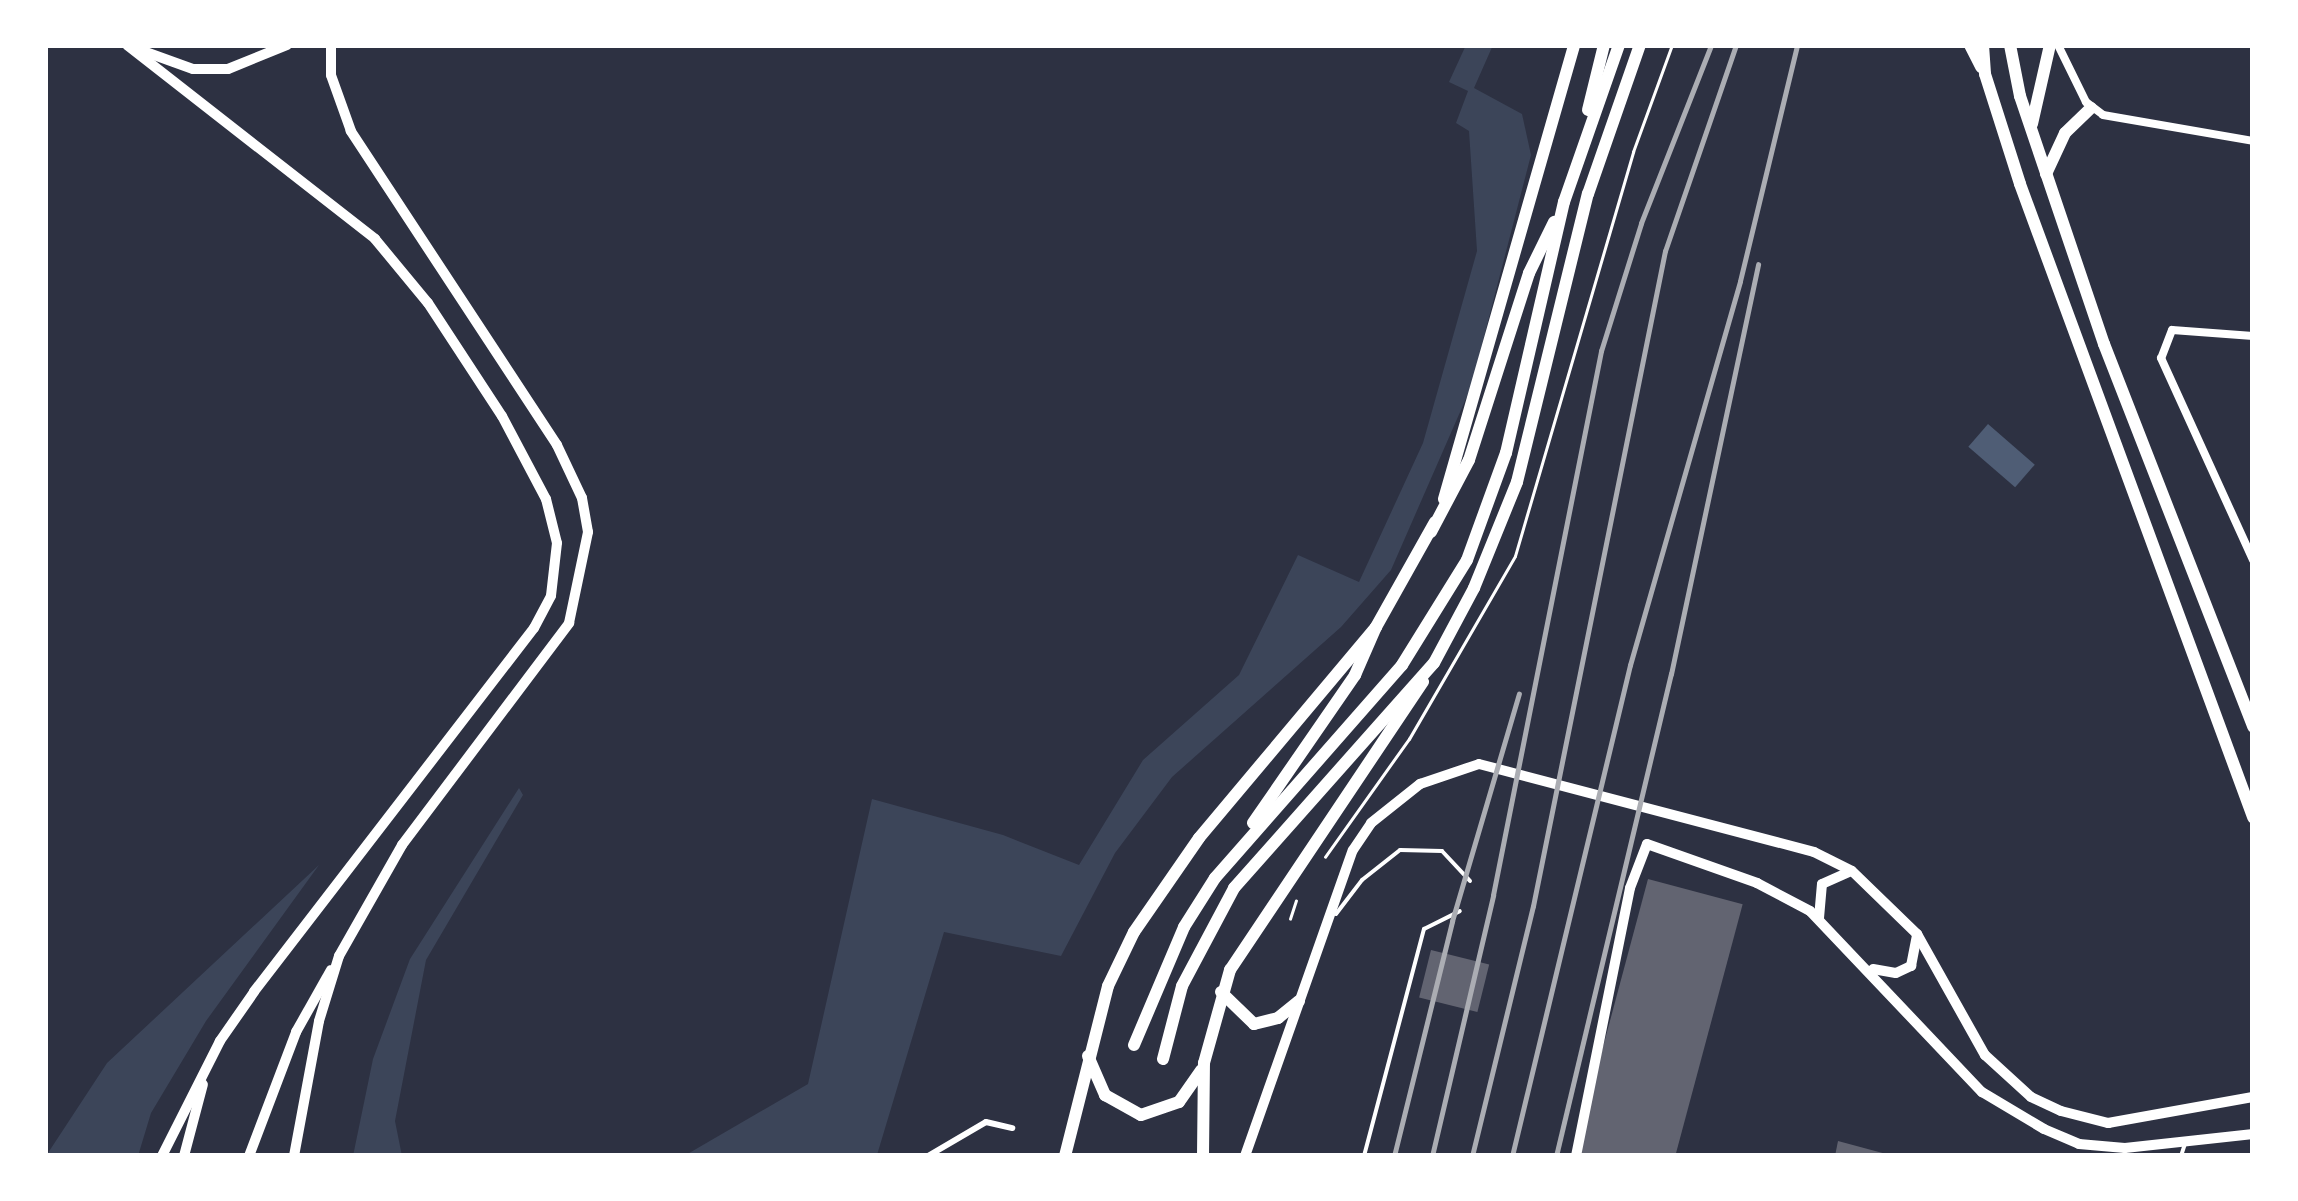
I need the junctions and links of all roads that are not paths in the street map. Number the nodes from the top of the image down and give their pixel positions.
1 (128, 45) edge
2 (287, 45) edge
3 (331, 45) edge
4 (1574, 45) edge
5 (1604, 45) edge
6 (1619, 45) edge
7 (1640, 45) edge
8 (1970, 45) edge
9 (1983, 45) edge
10 (2010, 45) edge
11 (2050, 45) edge
12 (2058, 45) edge
13 (1985, 74) junction
14 (2091, 108) junction
15 (2031, 127) junction
16 (1583, 139) junction
17 (2253, 141) edge
18 (2046, 174) junction
19 (1564, 202) junction
20 (2253, 336) edge
21 (2240, 531) junction
22 (1431, 532) junction
23 (2253, 533) edge
24 (2253, 560) edge
25 (1376, 627) junction
26 (1434, 663) junction
27 (2253, 728) edge
28 (2253, 817) edge
29 (1234, 852) junction
30 (1852, 871) junction
31 (1470, 881) dead end
32 (1460, 911) dead end
33 (1820, 919) junction
34 (1917, 934) junction
35 (1318, 939) junction
36 (340, 956) junction
37 (1869, 967) junction
38 (1221, 992) junction
39 (1299, 1000) junction
40 (220, 1041) junction
41 (1134, 1044) dead end
42 (1088, 1054) junction
43 (1163, 1059) dead end
44 (1204, 1063) junction
45 (2253, 1098) edge
46 (1012, 1128) dead end
47 (2253, 1134) edge
48 (2183, 1150) edge
49 (162, 1156) edge
50 (184, 1156) edge
51 (248, 1156) edge
52 (294, 1156) edge
53 (928, 1156) edge
54 (1066, 1156) edge
55 (1203, 1156) edge
56 (1245, 1156) edge
57 (1364, 1156) edge
58 (1576, 1156) edge

1 - 2 street
1 - 40 street
3 - 36 street
4 - 22 main road
5 - 16 main road
6 - 16 main road
7 - 26 main road
8 - 13 main road
9 - 13 main road
10 - 15 main road
11 - 15 main road
12 - 14 street
13 - 28 main road
14 - 17 street
14 - 18 main road
15 - 18 main road
16 - 19 main road
18 - 27 main road
19 - 22 main road
19 - 29 main road
20 - 21 street
21 - 23 street
21 - 24 street
22 - 25 main road
25 - 29 main road
25 - 42 main road
26 - 38 main road
26 - 43 main road
29 - 41 main road
30 - 33 street
30 - 34 street
30 - 35 street
31 - 35 lane
32 - 57 lane
33 - 37 street
33 - 58 street
34 - 37 street
34 - 45 street
35 - 39 street
36 - 51 street
36 - 52 street
37 - 48 street
38 - 39 main road
38 - 44 main road
39 - 56 street
40 - 49 street
40 - 50 street
42 - 44 main road
42 - 54 main road
44 - 55 main road
46 - 53 street
47 - 48 street

